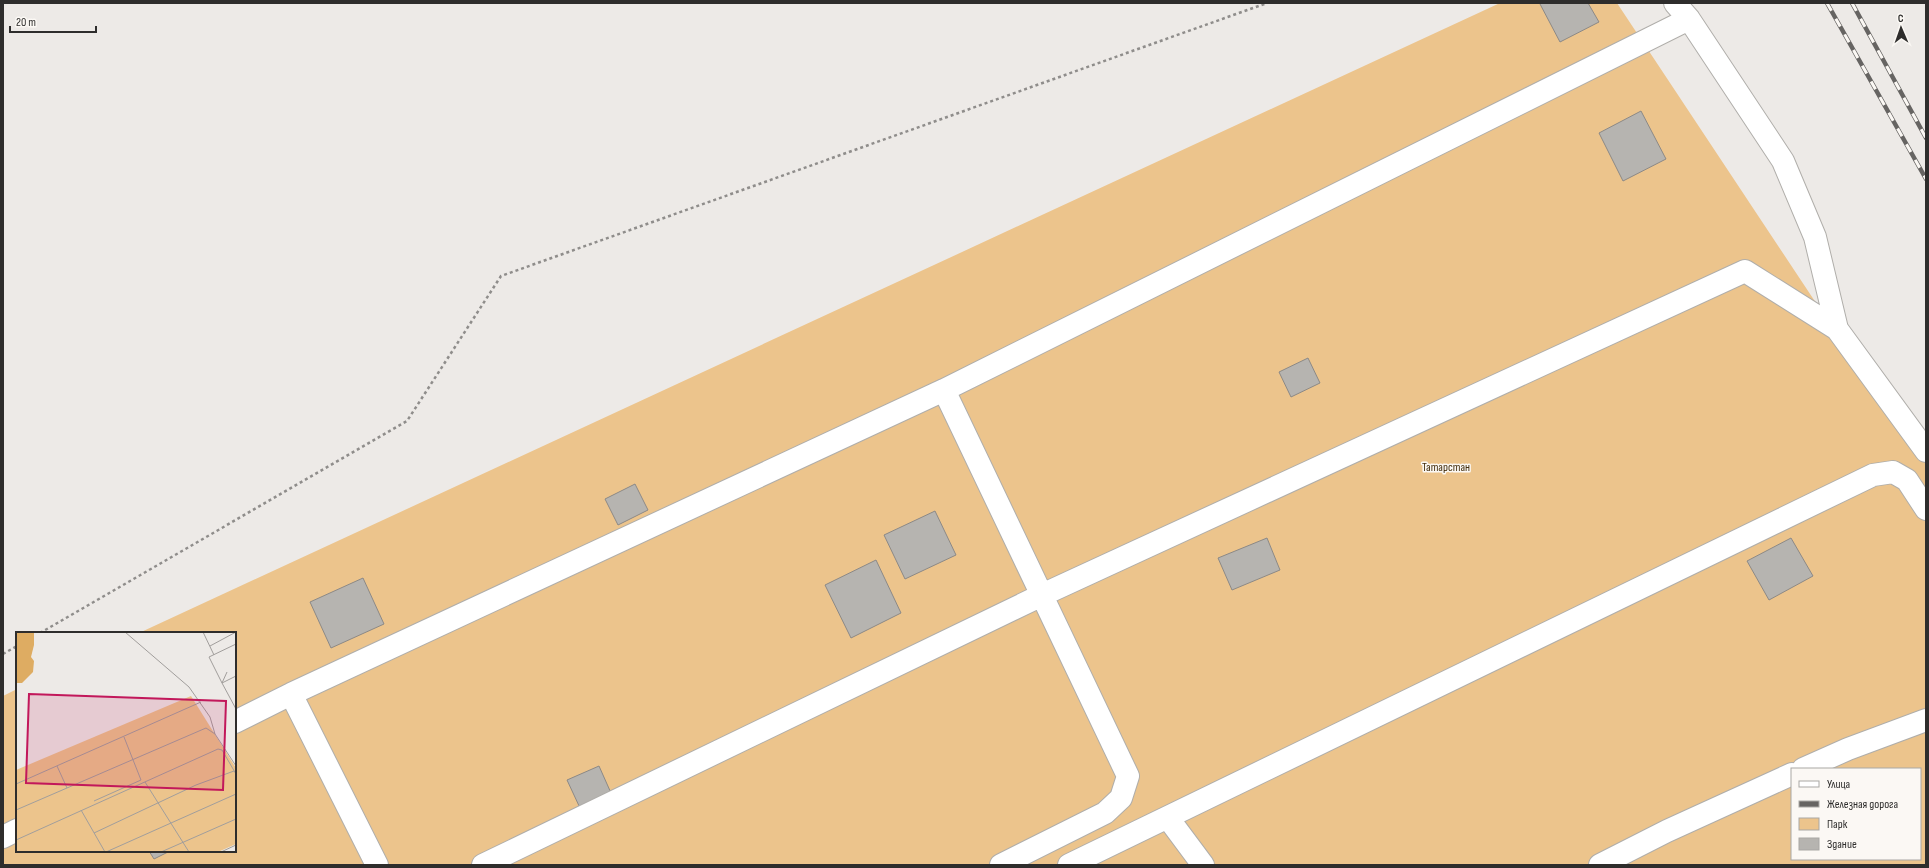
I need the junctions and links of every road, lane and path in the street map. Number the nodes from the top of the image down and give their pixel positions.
1 (1267, 3) edge
2 (1682, 11) edge
3 (1837, 329) junction
4 (944, 390) junction
5 (1926, 451) edge
6 (1926, 509) edge
7 (1042, 595) junction
8 (42, 632) edge
9 (16, 647) edge
10 (3, 654) edge
11 (291, 694) junction
12 (1926, 720) edge
13 (236, 722) edge
14 (1806, 768) edge
15 (1791, 774) edge
16 (1168, 818) junction
17 (16, 830) edge
18 (3, 837) edge
19 (377, 865) edge
20 (482, 865) edge
21 (1001, 865) edge
22 (1069, 865) edge
23 (1203, 865) edge
24 (1600, 865) edge

1 - 8 path
2 - 3 lane
2 - 4 lane
3 - 5 lane
3 - 7 lane
4 - 7 lane
4 - 11 lane
6 - 16 lane
7 - 20 lane
7 - 21 lane
9 - 10 path
11 - 13 lane
11 - 19 lane
12 - 14 lane
15 - 24 lane
16 - 22 lane
16 - 23 lane
17 - 18 lane

